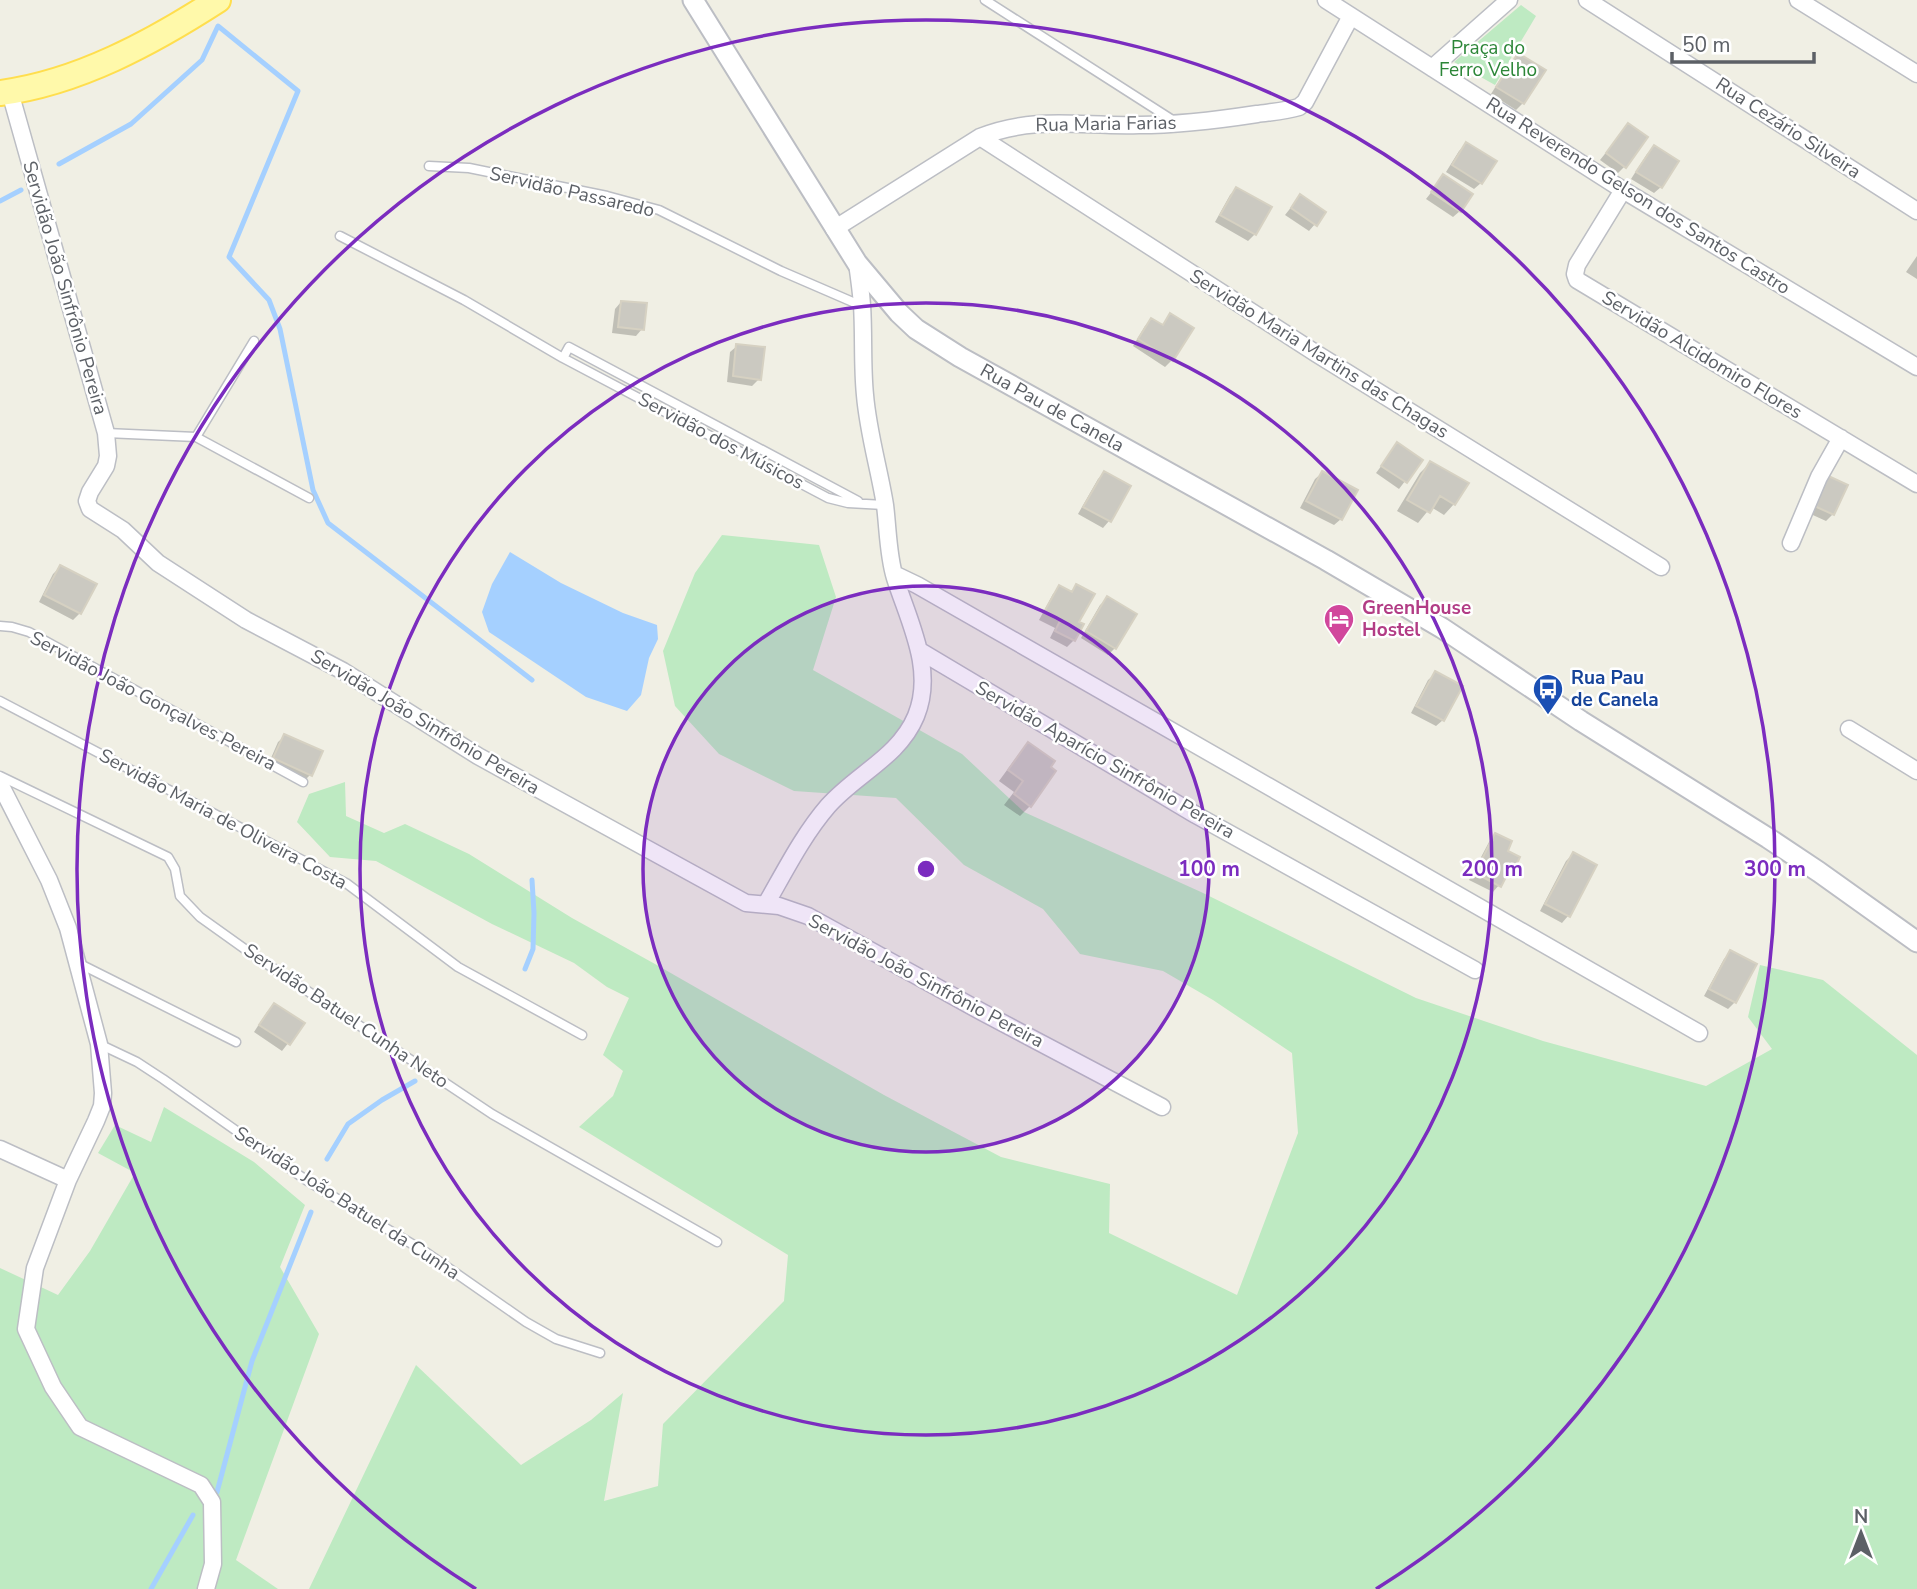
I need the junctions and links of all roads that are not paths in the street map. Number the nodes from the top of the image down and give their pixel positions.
1 (218, 0) edge
2 (693, 0) edge
3 (985, 0) edge
4 (1326, 0) edge
5 (1509, 0) edge
6 (1587, 0) edge
7 (1798, 0) edge
8 (1351, 16) junction
9 (1432, 68) junction
10 (1917, 74) edge
11 (5, 92) edge
12 (1176, 123) junction
13 (980, 137) junction
14 (429, 166) dead end
15 (1623, 190) junction
16 (1917, 211) edge
17 (834, 229) junction
18 (340, 236) dead end
19 (857, 263) junction
20 (862, 306) junction
21 (254, 341) dead end
22 (563, 358) junction
23 (1917, 367) edge
24 (665, 398) junction
25 (659, 408) junction
26 (712, 424) junction
27 (106, 433) junction
28 (706, 434) junction
29 (196, 437) junction
30 (1841, 438) junction
31 (1917, 484) edge
32 (309, 498) dead end
33 (862, 504) junction
34 (884, 505) junction
35 (1791, 543) dead end
36 (1661, 567) dead end
37 (894, 574) junction
38 (0, 626) edge
39 (920, 651) junction
40 (0, 701) edge
41 (1849, 729) dead end
42 (1917, 771) edge
43 (0, 776) edge
44 (303, 782) dead end
45 (0, 784) edge
46 (766, 904) junction
47 (1917, 942) edge
48 (78, 963) junction
49 (1475, 970) dead end
50 (1699, 1033) dead end
51 (582, 1035) dead end
52 (236, 1042) dead end
53 (99, 1044) junction
54 (1162, 1107) dead end
55 (0, 1149) edge
56 (68, 1180) junction
57 (717, 1241) dead end
58 (600, 1353) dead end
59 (206, 1589) edge

1 - 11 main road
2 - 17 street, Rua Pau de Canela
3 - 12 lane
4 - 8 street, Rua Reverendo Gelson dos Santos Castro
5 - 9 street
6 - 16 street, Rua Cezário Silveira
7 - 10 street
8 - 9 street, Rua Reverendo Gelson dos Santos Castro
8 - 12 street, Rua Maria Farias
9 - 15 street, Rua Reverendo Gelson dos Santos Castro
11 - 27 street, Servidão João Sinfrônio Pereira
12 - 13 street, Rua Maria Farias
13 - 17 street, Rua Maria Farias
13 - 36 street, Servidão Maria Martins das Chagas
14 - 20 lane, Servidão Passaredo
15 - 23 street, Rua Reverendo Gelson dos Santos Castro
15 - 30 street, Servidão Alcidomiro Flores
17 - 19 street, Rua Pau de Canela
18 - 22 lane, Servidão dos Músicos
19 - 20 street
19 - 47 street, Rua Pau de Canela
20 - 34 street
21 - 29 lane
22 - 24 lane
22 - 25 lane, Servidão dos Músicos
24 - 25 lane
24 - 26 lane
25 - 28 lane, Servidão dos Músicos
26 - 28 lane
26 - 33 lane
27 - 29 lane
27 - 46 street, Servidão João Sinfrônio Pereira
28 - 33 lane, Servidão dos Músicos
29 - 32 lane
30 - 31 street, Servidão Alcidomiro Flores
30 - 35 street
33 - 34 lane, Servidão dos Músicos
34 - 37 street
37 - 39 street
37 - 50 street
38 - 44 lane, Servidão João Gonçalves Pereira
39 - 46 street
39 - 49 street, Servidão Aparício Sinfrônio Pereira
40 - 51 lane, Servidão Maria de Oliveira Costa
41 - 42 street
43 - 57 lane, Servidão Batuel Cunha Neto
45 - 48 street
46 - 54 street, Servidão João Sinfrônio Pereira
48 - 52 lane
48 - 53 street
53 - 56 street
53 - 58 lane, Servidão João Batuel da Cunha
55 - 56 street
56 - 59 street

